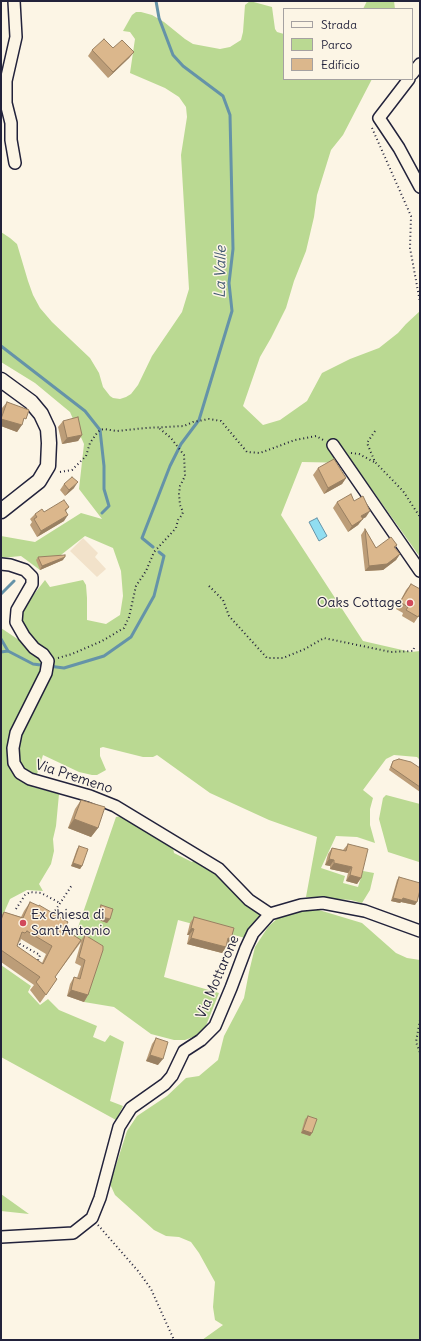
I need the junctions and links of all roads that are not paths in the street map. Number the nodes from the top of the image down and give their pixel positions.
1 (14, 1) edge
2 (420, 64) edge
3 (413, 73) edge
4 (407, 80) edge
5 (15, 163) dead end
6 (420, 187) edge
7 (1, 380) edge
8 (335, 448) road end
9 (1, 511) edge
10 (1, 564) edge
11 (420, 570) edge
12 (270, 914) junction
13 (420, 931) edge
14 (1, 1237) edge

1 - 5 street
2 - 3 street
4 - 6 street
7 - 9 street
8 - 11 street
10 - 12 street, Via Premeno
12 - 13 street
12 - 14 street, Via Mottarone

